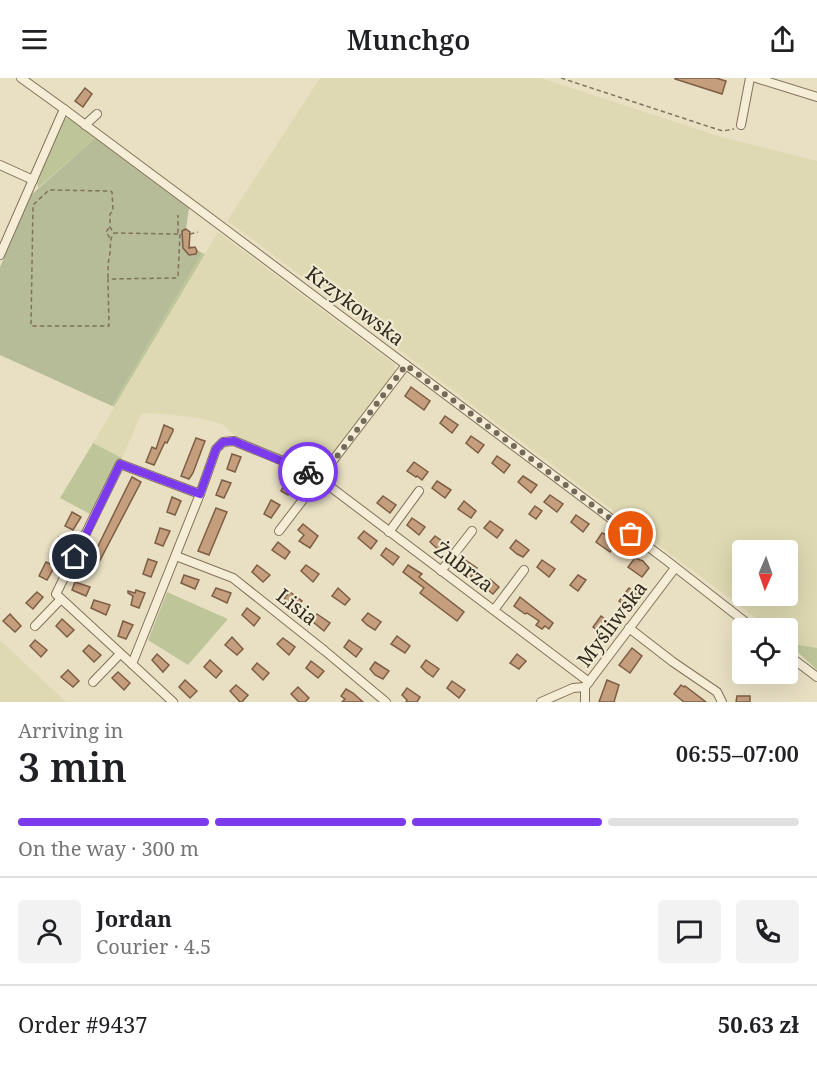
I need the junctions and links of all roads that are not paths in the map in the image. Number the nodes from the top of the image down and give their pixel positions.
1 (21, 78) edge
2 (750, 78) edge
3 (756, 78) edge
4 (817, 97) edge
5 (64, 109) junction
6 (97, 114) dead end
7 (85, 124) junction
8 (741, 125) road end
9 (0, 165) edge
10 (33, 180) junction
11 (0, 255) edge
12 (406, 365) junction
13 (320, 479) junction
14 (419, 491) dead end
15 (200, 494) junction
16 (279, 531) dead end
17 (389, 531) junction
18 (472, 531) dead end
19 (176, 556) junction
20 (675, 568) junction
21 (524, 570) dead end
22 (441, 571) junction
23 (61, 599) junction
24 (494, 610) junction
25 (740, 618) edge
26 (35, 626) dead end
27 (629, 628) junction
28 (120, 654) junction
29 (798, 663) edge
30 (132, 664) junction
31 (817, 677) edge
32 (93, 682) dead end
33 (587, 684) junction
34 (173, 702) edge
35 (386, 702) edge
36 (541, 702) edge
37 (585, 702) edge
38 (722, 702) edge

1 - 5 street, Krzykowska
2 - 8 street
3 - 4 street
5 - 7 street, Krzykowska
5 - 10 street
6 - 7 street
7 - 12 street, Krzykowska
9 - 10 street
10 - 11 street
12 - 13 street
12 - 20 street, Krzykowska
13 - 15 street, Żubrza
13 - 16 street
13 - 17 street, Żubrza
14 - 17 street
15 - 19 street
15 - 23 street
17 - 22 street, Żubrza
18 - 22 street
19 - 30 street
19 - 35 street, Lisia
20 - 25 street, Krzykowska
20 - 27 street, Myśliwska
21 - 24 street
22 - 24 street, Żubrza
23 - 26 street
23 - 28 street
24 - 33 street, Żubrza
27 - 33 street, Myśliwska
27 - 38 street
28 - 30 street
28 - 32 street
29 - 31 street
30 - 34 street
33 - 36 street
33 - 37 street, Myśliwska

